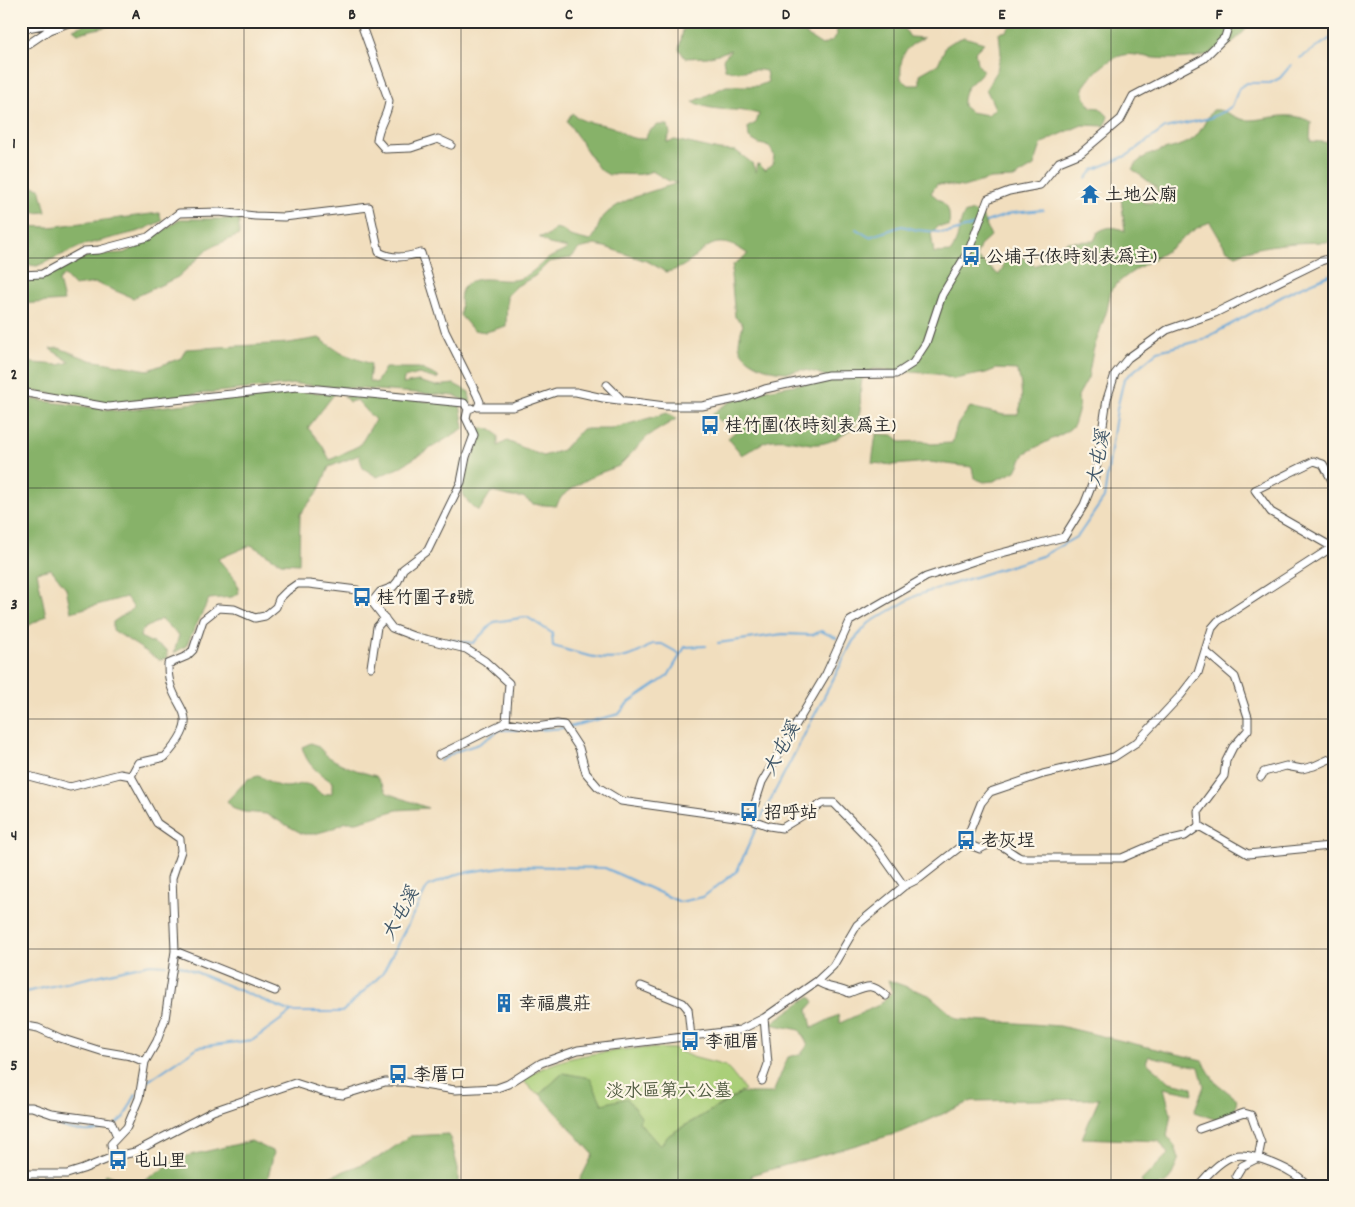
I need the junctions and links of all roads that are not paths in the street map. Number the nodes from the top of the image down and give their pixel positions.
1 (66, 21) edge
2 (74, 21) edge
3 (360, 21) edge
4 (1230, 21) edge
5 (21, 29) edge
6 (21, 49) edge
7 (451, 145) dead end
8 (1334, 257) edge
9 (21, 274) edge
10 (607, 385) dead end
11 (21, 392) edge
12 (622, 401) junction
13 (478, 407) junction
14 (468, 409) junction
15 (1334, 484) edge
16 (1333, 547) edge
17 (372, 602) junction
18 (385, 618) junction
19 (1205, 650) junction
20 (372, 667) dead end
21 (506, 722) junction
22 (439, 754) dead end
23 (1334, 757) edge
24 (21, 774) edge
25 (131, 776) junction
26 (1261, 777) dead end
27 (752, 819) junction
28 (1199, 826) junction
29 (1334, 838) edge
30 (966, 843) junction
31 (1330, 846) junction
32 (1334, 866) edge
33 (904, 886) junction
34 (175, 952) junction
35 (817, 981) junction
36 (641, 986) dead end
37 (275, 991) dead end
38 (886, 996) dead end
39 (764, 1018) junction
40 (21, 1026) edge
41 (691, 1038) junction
42 (145, 1062) junction
43 (762, 1081) dead end
44 (21, 1107) edge
45 (111, 1114) dead end
46 (111, 1122) junction
47 (1199, 1129) dead end
48 (116, 1136) junction
49 (113, 1157) junction
50 (1258, 1158) junction
51 (21, 1176) edge
52 (1236, 1176) dead end
53 (1198, 1186) edge
54 (1307, 1186) edge

1 - 5 street
2 - 6 street
3 - 7 street
4 - 12 street
8 - 27 street
9 - 13 street
10 - 12 street
11 - 14 street
12 - 13 street
13 - 14 street
14 - 17 street
15 - 16 street
16 - 19 street
17 - 18 street
17 - 25 street
18 - 20 street
18 - 21 street
19 - 28 street
19 - 30 street
21 - 22 street
21 - 27 street
23 - 26 street
24 - 25 street
25 - 34 street
27 - 33 street
28 - 30 street
28 - 31 street
29 - 31 street
30 - 33 street
31 - 32 street
33 - 35 street
34 - 37 street
34 - 42 street
35 - 38 street
35 - 39 street
36 - 41 street
39 - 41 street
39 - 43 street
40 - 42 street
41 - 49 street
42 - 48 street
44 - 46 street
45 - 46 street
46 - 48 street
47 - 50 street
48 - 49 street
49 - 51 street
50 - 52 street
50 - 53 street
50 - 54 street

